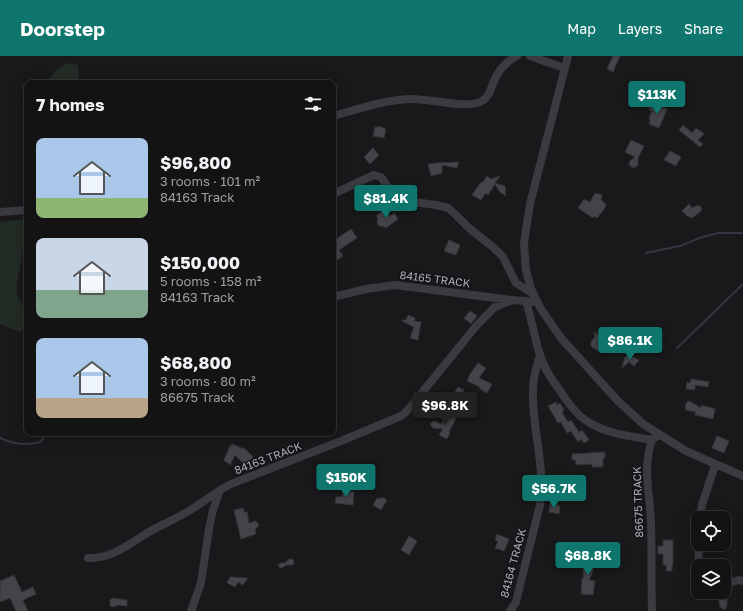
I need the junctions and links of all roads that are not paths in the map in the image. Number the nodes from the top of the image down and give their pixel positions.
1 (517, 56) edge
2 (530, 56) edge
3 (568, 56) edge
4 (564, 68) junction
5 (336, 115) edge
6 (336, 193) edge
7 (24, 210) edge
8 (0, 212) edge
9 (533, 294) junction
10 (336, 296) edge
11 (512, 300) junction
12 (526, 302) junction
13 (537, 302) junction
14 (540, 355) junction
15 (659, 434) junction
16 (652, 440) junction
17 (715, 464) junction
18 (743, 476) edge
19 (220, 490) junction
20 (701, 511) edge
21 (88, 558) dead end
22 (743, 581) edge
23 (731, 582) edge
24 (191, 611) edge
25 (510, 611) edge
26 (652, 611) edge

1 - 5 street
2 - 4 street
3 - 4 street
4 - 9 street
6 - 9 street
7 - 8 street
9 - 13 street
10 - 11 street, 84165 TRACK
11 - 12 street
11 - 19 street, 84163 TRACK
12 - 13 street
12 - 14 street
13 - 15 street
14 - 16 street
14 - 25 street, 84164 TRACK
15 - 16 street
15 - 17 street
16 - 26 street, 86675 TRACK
17 - 18 street
17 - 20 street
19 - 21 street, 84163 TRACK
19 - 24 street
22 - 23 street

